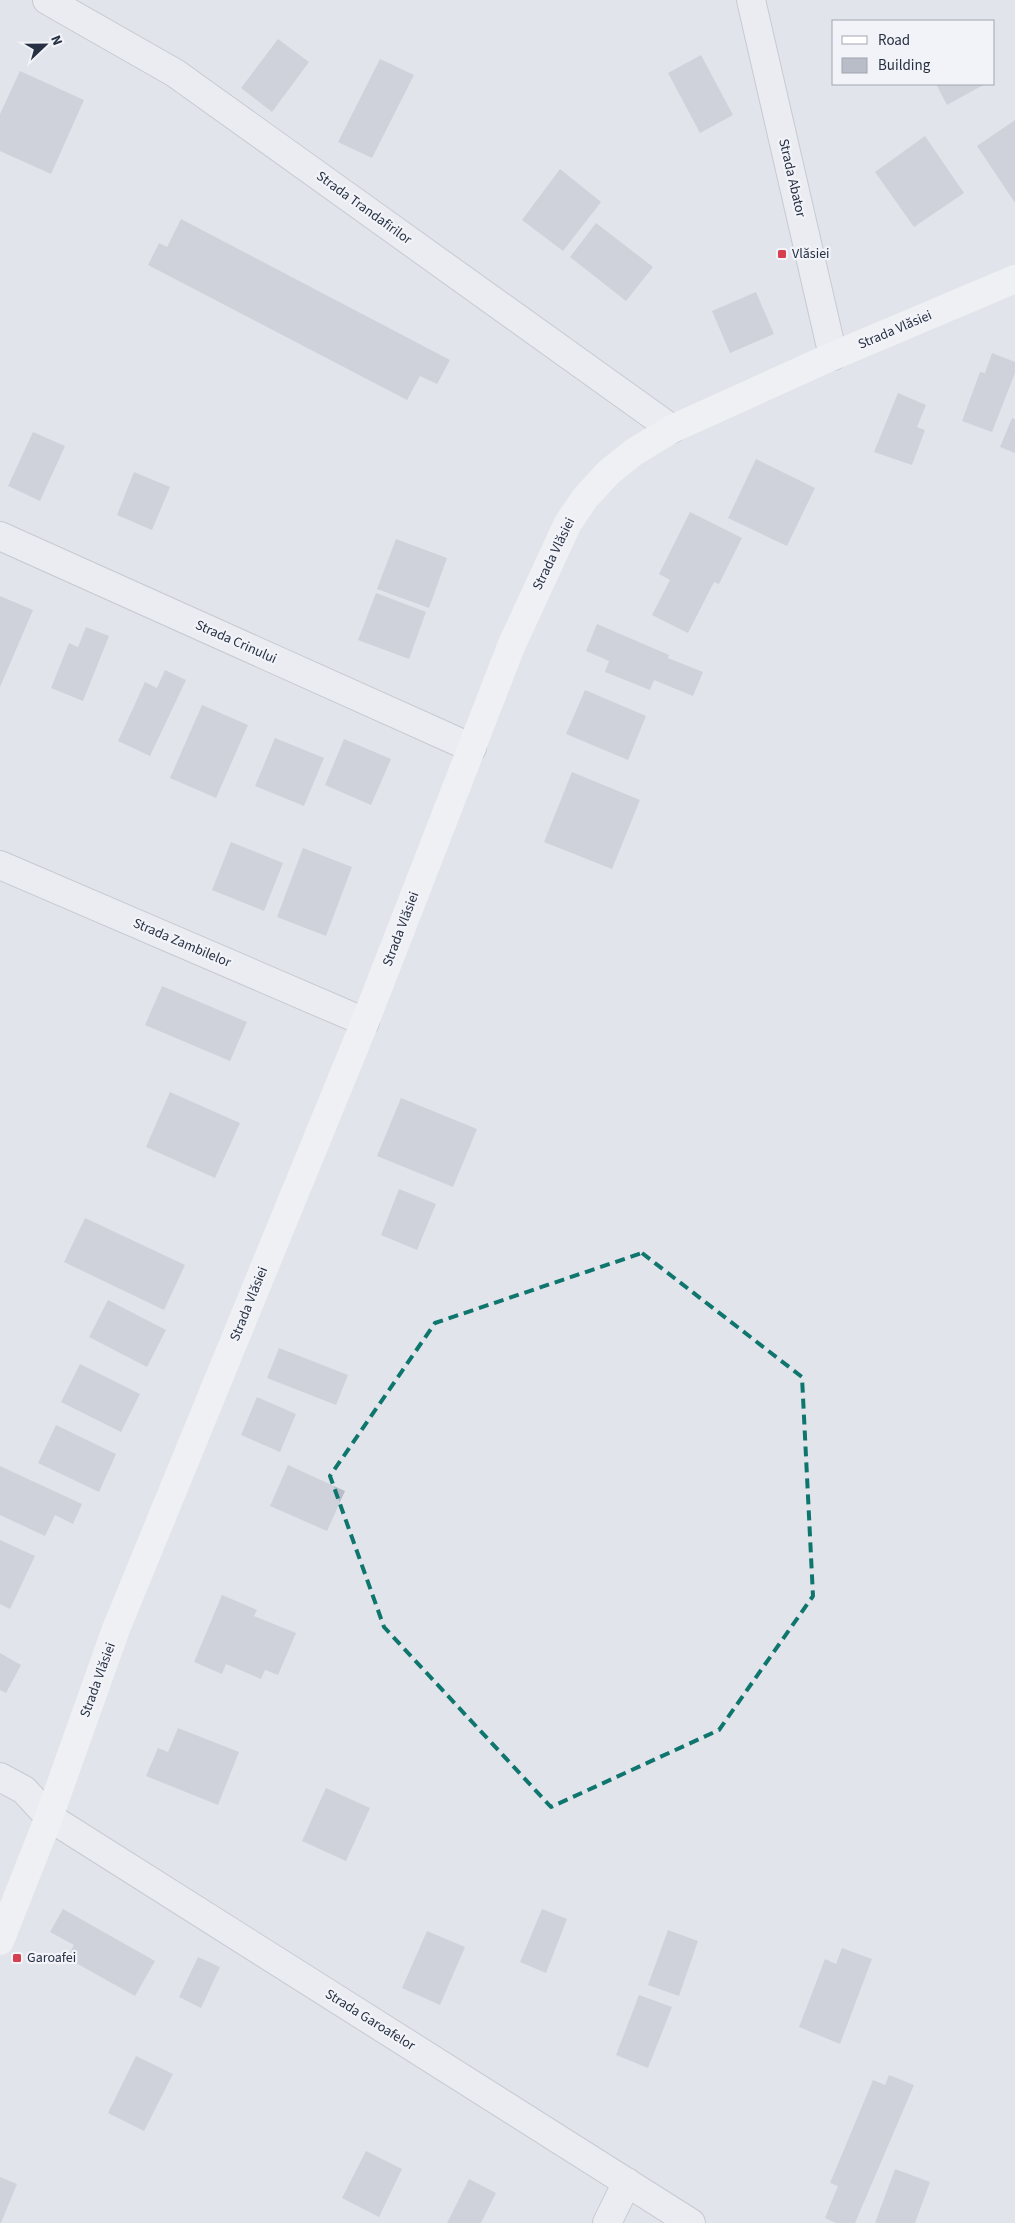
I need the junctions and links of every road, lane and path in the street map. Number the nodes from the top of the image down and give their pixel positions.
1 (47, 0) edge
2 (751, 0) edge
3 (94, 12) edge
4 (1015, 279) edge
5 (833, 356) junction
6 (672, 428) junction
7 (0, 536) edge
8 (472, 748) junction
9 (0, 865) edge
10 (365, 1022) junction
11 (0, 1777) edge
12 (49, 1817) junction
13 (0, 1941) edge
14 (627, 2182) junction
15 (607, 2223) edge
16 (691, 2223) edge

1 - 3 street, Strada Trandafirilor
2 - 5 street, Strada Abator
3 - 6 street, Strada Trandafirilor
4 - 5 main road, Strada Vlăsiei
5 - 6 main road, Strada Vlăsiei
6 - 8 main road, Strada Vlăsiei
7 - 8 street, Strada Crinului
8 - 10 main road, Strada Vlăsiei
9 - 10 street, Strada Zambilelor
10 - 12 main road, Strada Vlăsiei
11 - 12 street, Strada Garoafelor
12 - 13 main road, Strada Vlăsiei
12 - 14 street, Strada Garoafelor
14 - 15 street
14 - 16 street, Strada Garoafelor

